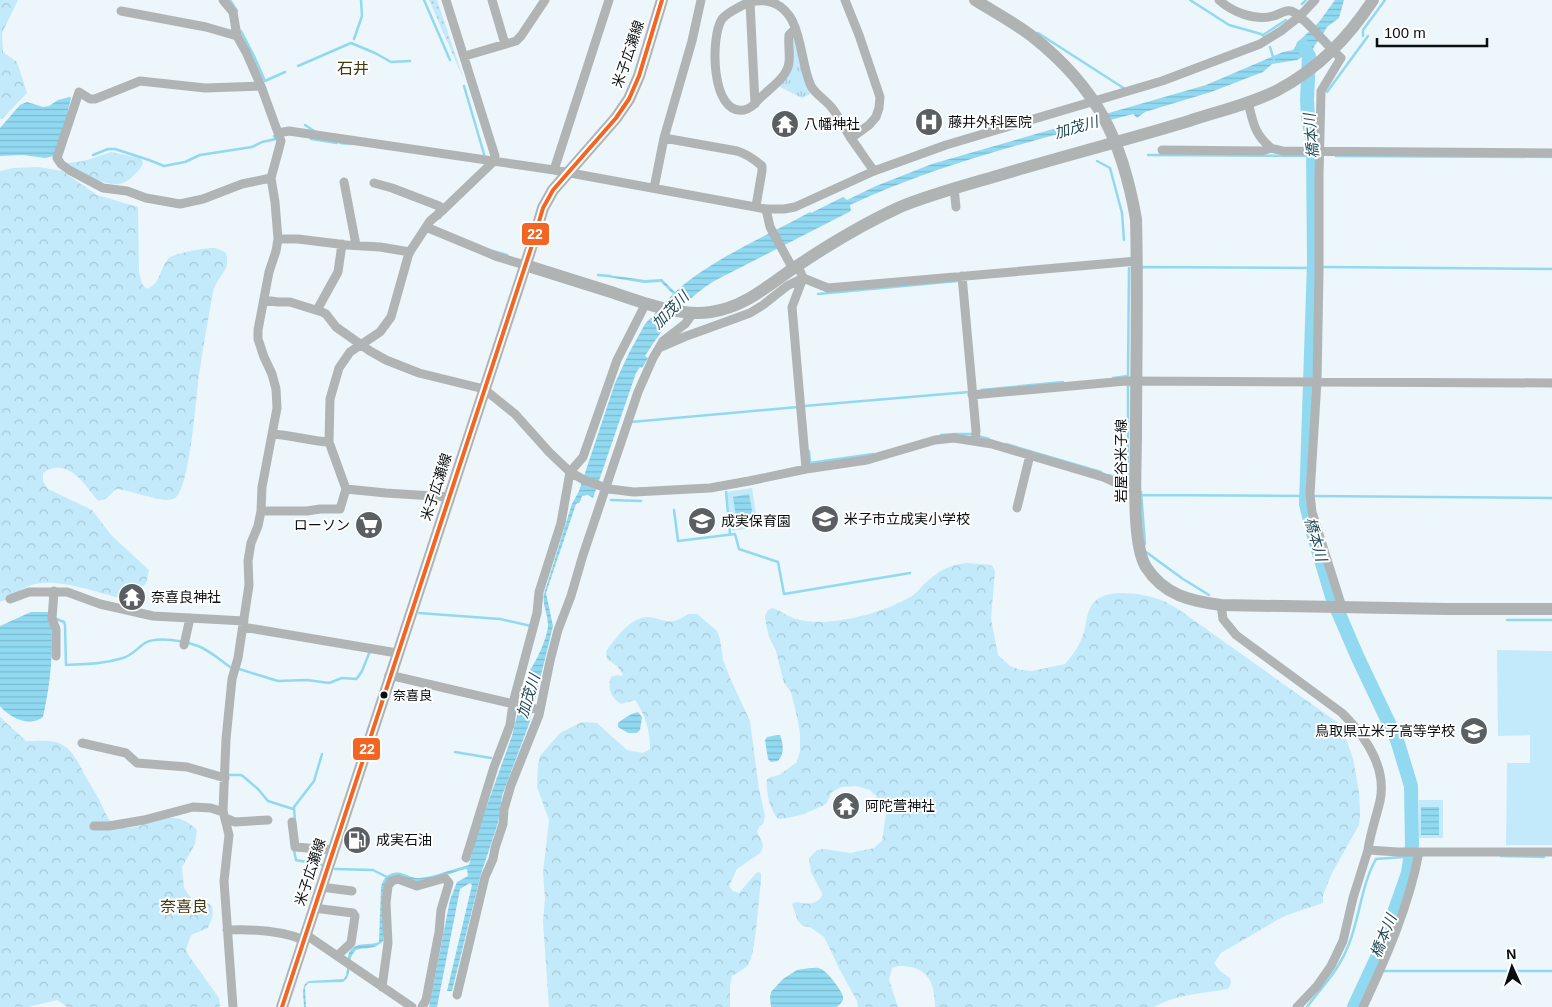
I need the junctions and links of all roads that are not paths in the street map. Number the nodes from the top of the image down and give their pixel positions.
1 (224, 0) edge
2 (446, 0) edge
3 (492, 0) edge
4 (545, 0) edge
5 (609, 0) edge
6 (662, 0) edge
7 (701, 0) edge
8 (845, 0) edge
9 (975, 0) edge
10 (1219, 0) edge
11 (1314, 0) edge
12 (1373, 0) edge
13 (750, 2) junction
14 (120, 11) dead end
15 (1300, 16) junction
16 (795, 29) junction
17 (237, 36) junction
18 (505, 44) junction
19 (1332, 51) junction
20 (465, 56) junction
21 (261, 86) junction
22 (1248, 102) junction
23 (755, 104) junction
24 (1096, 104) junction
25 (278, 133) junction
26 (1114, 137) junction
27 (664, 138) junction
28 (851, 138) junction
29 (1271, 148) junction
30 (1162, 150) dead end
31 (1316, 151) junction
32 (1552, 153) edge
33 (494, 161) junction
34 (554, 170) junction
35 (874, 171) junction
36 (567, 174) junction
37 (271, 178) junction
38 (344, 182) dead end
39 (374, 183) dead end
40 (654, 188) junction
41 (954, 188) junction
42 (756, 206) junction
43 (956, 207) dead end
44 (766, 209) junction
45 (438, 215) junction
46 (426, 227) junction
47 (278, 239) junction
48 (342, 244) junction
49 (356, 245) junction
50 (410, 252) junction
51 (1137, 262) junction
52 (525, 265) junction
53 (793, 265) junction
54 (962, 276) junction
55 (803, 278) junction
56 (264, 300) junction
57 (650, 304) junction
58 (317, 310) junction
59 (687, 312) junction
60 (360, 344) junction
61 (659, 348) junction
62 (1136, 381) junction
63 (1313, 381) junction
64 (1552, 383) edge
65 (484, 389) junction
66 (972, 395) junction
67 (272, 434) junction
68 (975, 440) junction
69 (329, 442) junction
70 (1030, 455) junction
71 (806, 468) junction
72 (570, 472) junction
73 (601, 487) junction
74 (346, 489) junction
75 (1136, 490) junction
76 (449, 497) junction
77 (1017, 508) dead end
78 (261, 511) junction
79 (54, 592) junction
80 (10, 599) dead end
81 (1221, 605) junction
82 (1338, 607) junction
83 (1552, 609) edge
84 (190, 618) junction
85 (244, 624) junction
86 (184, 645) dead end
87 (397, 653) junction
88 (56, 656) dead end
89 (389, 676) junction
90 (514, 703) junction
91 (540, 710) junction
92 (82, 743) dead end
93 (225, 778) junction
94 (224, 815) junction
95 (268, 820) dead end
96 (292, 822) dead end
97 (94, 826) dead end
98 (333, 850) junction
99 (1368, 850) junction
100 (1414, 852) junction
101 (1552, 852) edge
102 (466, 858) dead end
103 (321, 887) junction
104 (352, 891) dead end
105 (314, 908) junction
106 (227, 930) junction
107 (304, 937) junction
108 (337, 956) junction
109 (382, 987) junction
110 (468, 992) dead end
111 (233, 1007) edge
112 (282, 1007) edge
113 (412, 1007) edge
114 (422, 1007) edge
115 (1297, 1007) edge
116 (1363, 1007) edge

1 - 17 street
2 - 20 street
3 - 18 street
4 - 18 street
5 - 34 street
6 - 36 main road, 米子広瀬線
7 - 27 street
8 - 28 street
9 - 24 main road, 岩屋谷米子線
10 - 15 street
11 - 15 street
12 - 19 main road
13 - 16 street
13 - 23 street
13 - 23 street
14 - 17 street
15 - 19 street
15 - 24 street
16 - 23 street
16 - 28 street
17 - 21 street
18 - 20 street
19 - 22 main road
19 - 31 street
20 - 33 street
21 - 25 street
21 - 37 street
22 - 26 main road
22 - 29 street
24 - 26 main road, 岩屋谷米子線
24 - 35 street
25 - 33 street
25 - 37 street
26 - 41 main road
26 - 51 main road, 岩屋谷米子線
27 - 40 street
27 - 42 street
28 - 35 street
29 - 30 street
29 - 31 street
31 - 32 street
31 - 63 street
33 - 34 street
33 - 45 street
34 - 36 street
35 - 44 street
36 - 40 street
36 - 52 main road, 米子広瀬線
37 - 47 street
38 - 49 street
39 - 45 street
40 - 42 street
41 - 43 street
41 - 53 main road
42 - 44 street
44 - 53 street
45 - 46 street
46 - 50 street
46 - 52 street
47 - 48 street
47 - 56 street
48 - 49 street
48 - 58 street
49 - 50 street
50 - 60 street
51 - 54 street
51 - 62 main road, 岩屋谷米子線
52 - 57 main road
52 - 65 main road, 米子広瀬線
53 - 55 street
53 - 59 main road
54 - 55 street
54 - 66 street
55 - 61 street
55 - 71 street
56 - 58 street
56 - 67 street
57 - 59 main road
57 - 72 street
58 - 60 street
59 - 61 street
60 - 65 street
60 - 69 street
61 - 73 street
62 - 63 street
62 - 66 street
62 - 75 main road, 岩屋谷米子線
63 - 64 street
63 - 82 street
65 - 72 street
65 - 76 main road, 米子広瀬線
66 - 68 street
67 - 69 street
67 - 78 street
68 - 70 street
68 - 71 street
69 - 74 street
70 - 75 street
70 - 77 street
71 - 73 street
72 - 73 street
72 - 90 street
73 - 91 street
74 - 76 street
74 - 78 street
75 - 81 main road, 岩屋谷米子線
76 - 87 main road, 米子広瀬線
78 - 85 street
79 - 80 street
79 - 84 street
79 - 88 street
81 - 82 main road, 岩屋谷米子線
81 - 99 street
82 - 83 main road, 岩屋谷米子線
84 - 85 street
84 - 86 street
85 - 87 street
85 - 93 street
87 - 89 main road, 米子広瀬線
89 - 90 street
89 - 98 main road, 米子広瀬線
90 - 91 street
90 - 102 street
91 - 110 street
92 - 93 street
93 - 94 street
94 - 95 street
94 - 97 street
94 - 106 street
96 - 98 street
98 - 103 main road, 米子広瀬線
99 - 100 street
99 - 115 street
100 - 101 street
100 - 116 street
103 - 104 street
103 - 105 main road, 米子広瀬線
105 - 107 main road, 米子広瀬線
105 - 108 street
106 - 107 street
106 - 111 street
107 - 108 street
107 - 112 main road, 米子広瀬線
108 - 109 street
109 - 113 street
109 - 114 street

